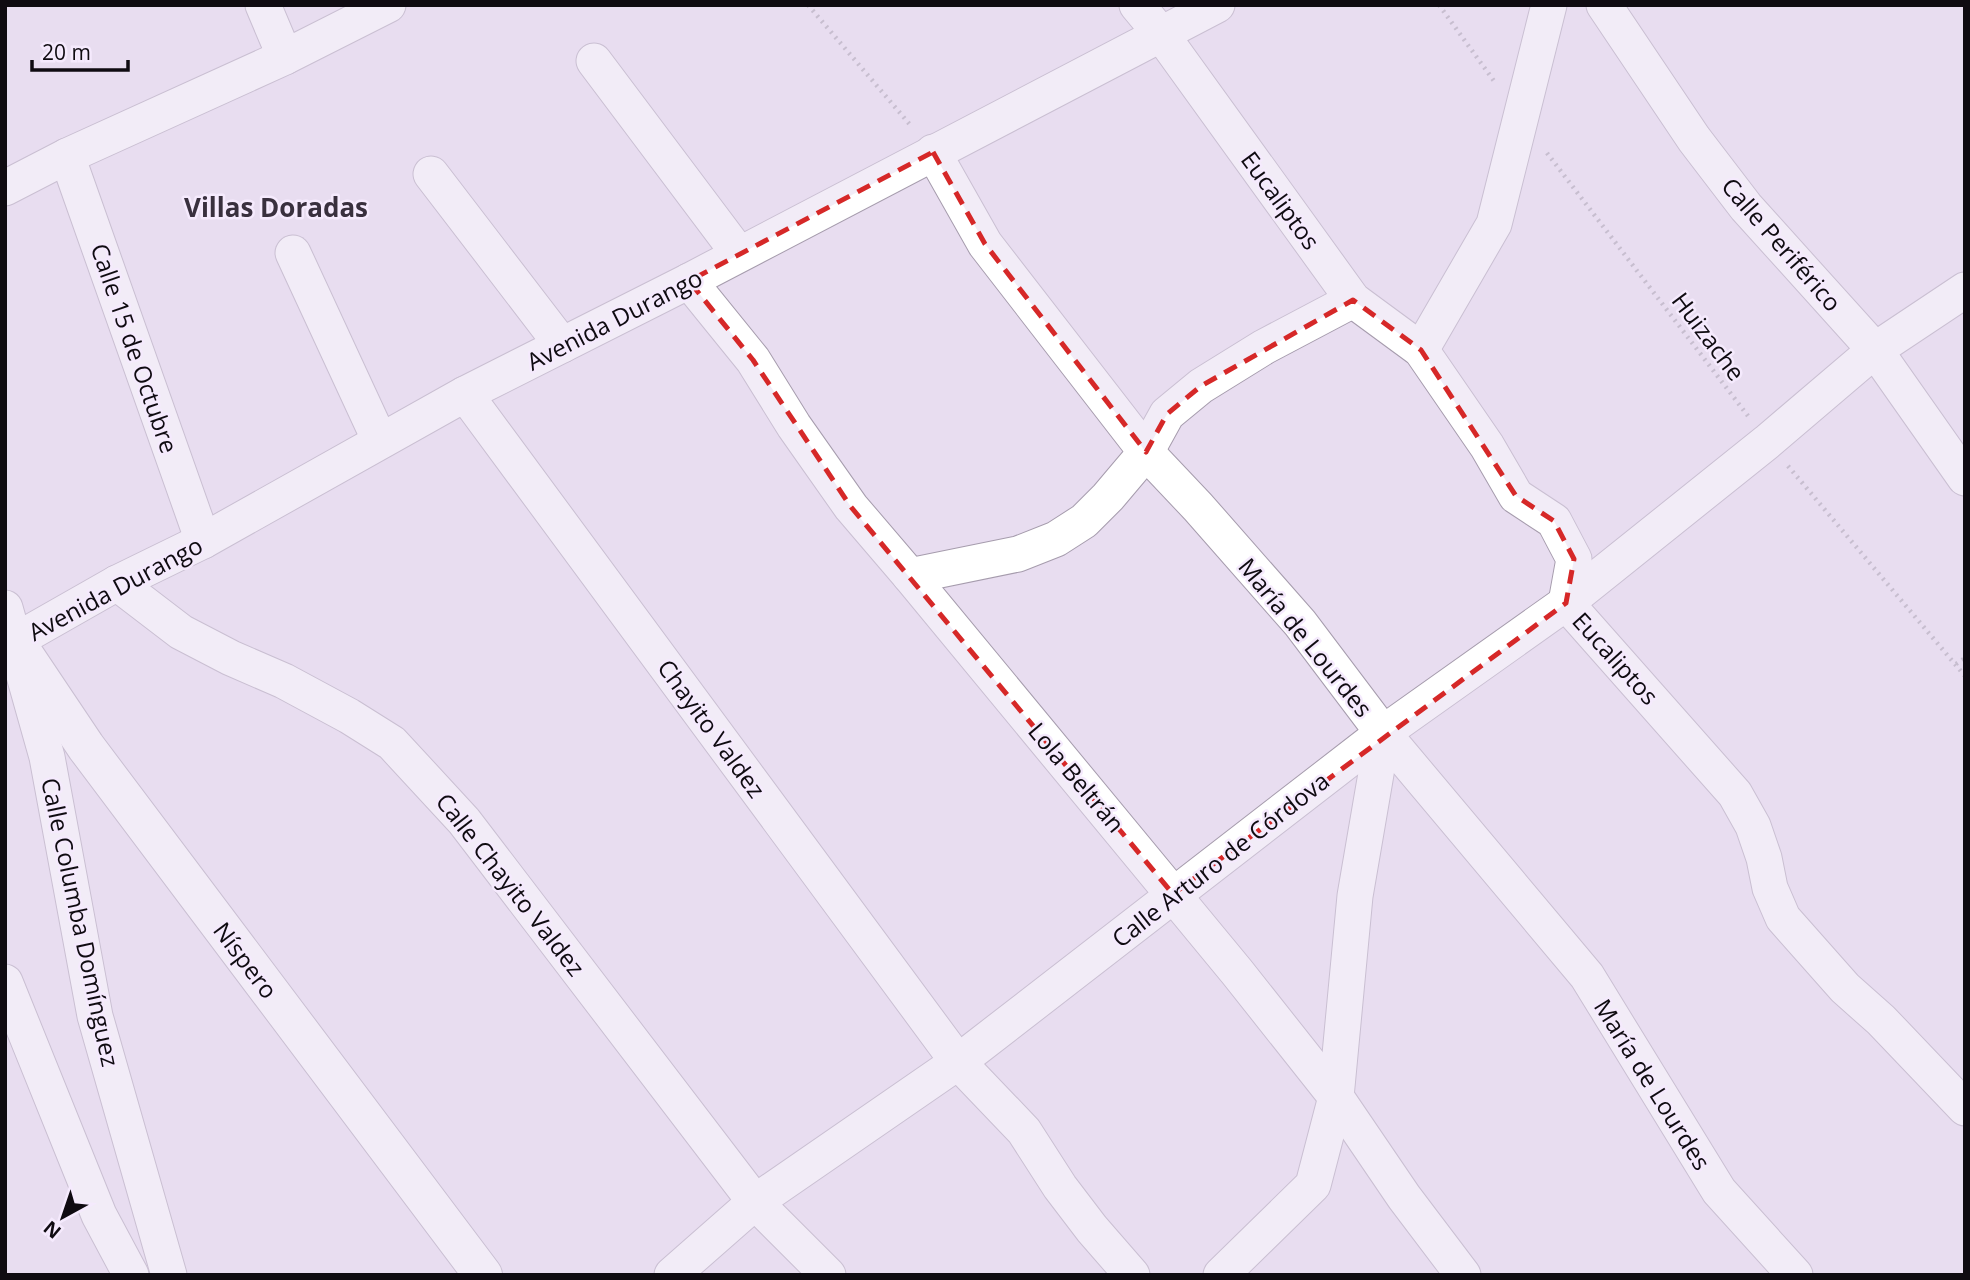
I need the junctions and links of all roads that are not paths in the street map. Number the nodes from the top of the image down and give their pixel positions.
1 (263, 5) edge
2 (388, 5) edge
3 (1137, 5) edge
4 (1217, 5) edge
5 (1549, 5) edge
6 (1604, 5) edge
7 (1161, 34) junction
8 (285, 57) junction
9 (594, 61) dead end
10 (933, 152) junction
11 (67, 156) junction
12 (430, 174) dead end
13 (5, 188) edge
14 (293, 253) dead end
15 (739, 254) junction
16 (689, 281) junction
17 (1965, 290) edge
18 (1353, 300) junction
19 (562, 345) junction
20 (1420, 350) junction
21 (1875, 350) junction
22 (465, 394) junction
23 (380, 441) junction
24 (1146, 452) junction
25 (1965, 478) edge
26 (203, 541) junction
27 (910, 576) junction
28 (117, 583) junction
29 (1566, 603) junction
30 (9, 631) edge
31 (1383, 733) junction
32 (1173, 894) junction
33 (5, 982) edge
34 (958, 1062) junction
35 (1336, 1097) junction
36 (1965, 1108) edge
37 (755, 1202) junction
38 (131, 1275) edge
39 (169, 1275) edge
40 (483, 1275) edge
41 (672, 1275) edge
42 (828, 1275) edge
43 (1132, 1275) edge
44 (1221, 1275) edge
45 (1463, 1275) edge
46 (1795, 1275) edge

1 - 8 street
2 - 8 street
3 - 7 street, Eucaliptos
4 - 7 street, Avenida Durango
5 - 20 street
6 - 21 street, Calle Periférico
7 - 10 street, Avenida Durango
7 - 18 street, Eucaliptos
8 - 11 street
9 - 15 street
10 - 15 street, Avenida Durango
10 - 24 street, María de Lourdes
11 - 13 street
11 - 26 street, Calle 15 de Octubre
12 - 19 street
14 - 23 street
15 - 16 street, Avenida Durango
16 - 19 street, Avenida Durango
16 - 27 street, Lola Beltrán
17 - 21 street
18 - 20 street, Eucaliptos
18 - 24 street
19 - 22 street, Avenida Durango
20 - 29 street, Eucaliptos
21 - 25 street, Calle Periférico
21 - 29 street, Calle Arturo de Córdova
22 - 23 street, Avenida Durango
22 - 34 street, Chayito Valdez
23 - 26 street, Avenida Durango
24 - 27 street
24 - 31 street, María de Lourdes
26 - 28 street, Avenida Durango
27 - 32 street, Lola Beltrán
28 - 30 street, Avenida Durango
28 - 37 street, Calle Chayito Valdez
29 - 31 street, Calle Arturo de Córdova
29 - 36 street, Eucaliptos
30 - 39 street, Calle Columba Domínguez
30 - 40 street, Níspero
31 - 32 street, Calle Arturo de Córdova
31 - 35 street
31 - 46 street, María de Lourdes
32 - 34 street, Calle Arturo de Córdova
32 - 35 street, Lola Beltrán
33 - 38 street
34 - 37 street, Calle Arturo de Córdova
34 - 43 street
35 - 44 street
35 - 45 street, Lola Beltrán
37 - 41 street, Calle Arturo de Córdova
37 - 42 street, Calle Chayito Valdez

